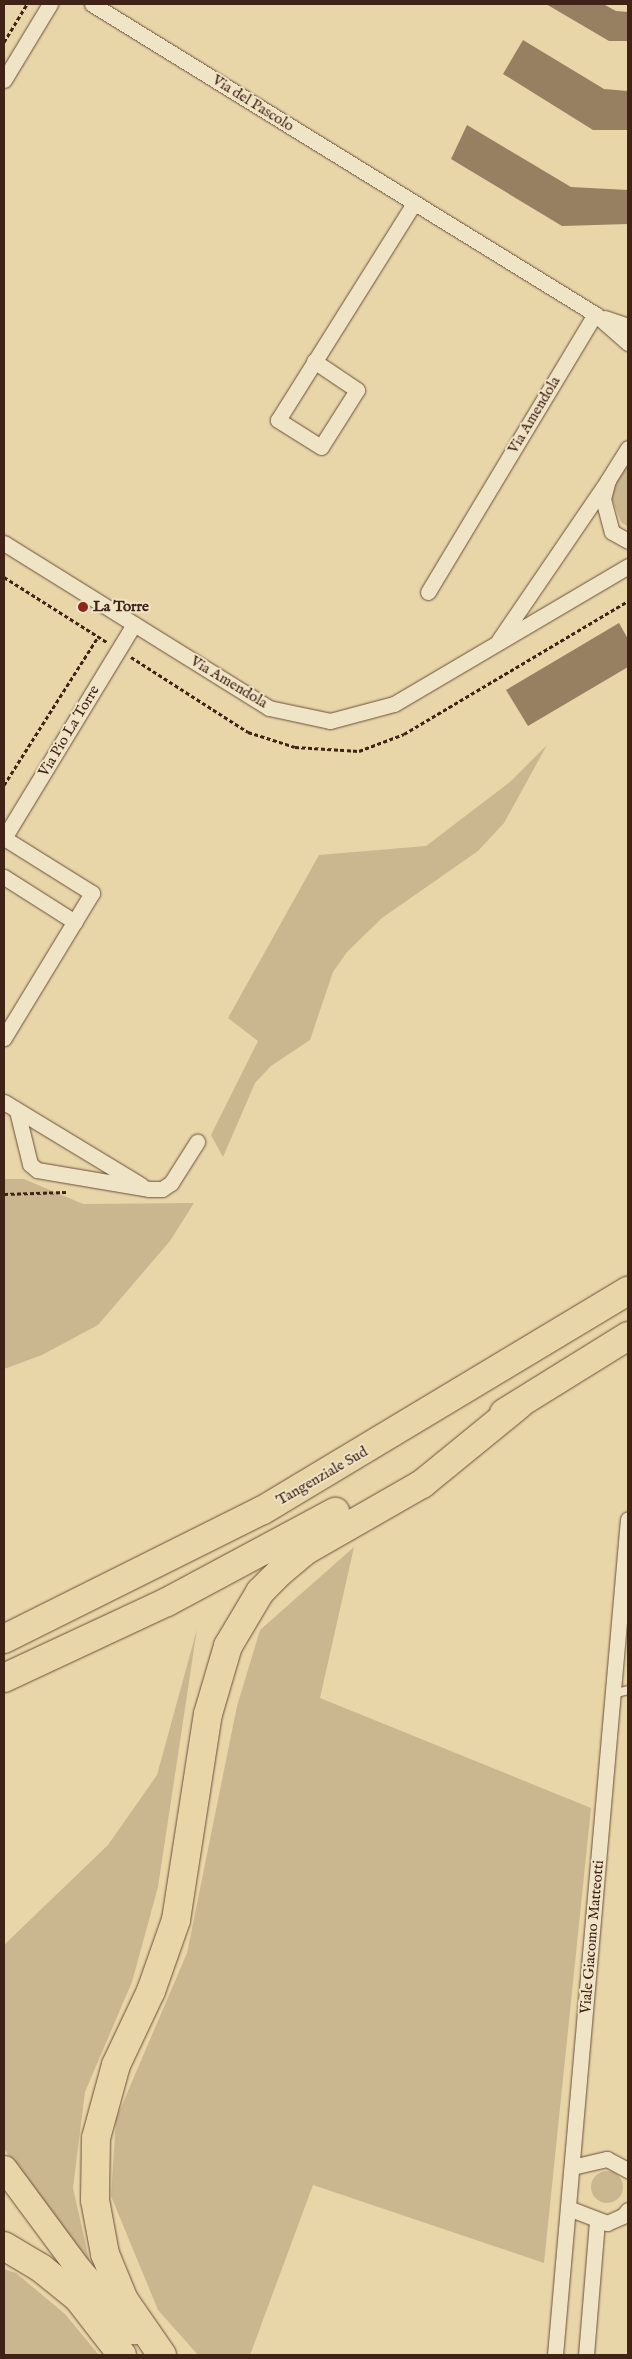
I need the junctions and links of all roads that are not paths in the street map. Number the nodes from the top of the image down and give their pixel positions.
1 (50, 4) edge
2 (92, 4) edge
3 (4, 80) edge
4 (414, 202) junction
5 (595, 314) junction
6 (628, 326) edge
7 (628, 342) edge
8 (314, 361) junction
9 (628, 448) edge
10 (608, 480) junction
11 (628, 541) edge
12 (4, 543) edge
13 (628, 566) edge
14 (428, 592) dead end
15 (134, 624) junction
16 (496, 645) junction
17 (4, 838) edge
18 (4, 877) edge
19 (75, 922) junction
20 (4, 1038) edge
21 (4, 1102) edge
22 (17, 1111) junction
23 (197, 1142) dead end
24 (83, 1150) junction
25 (72, 1176) junction
26 (149, 1189) junction
27 (628, 1291) edge
28 (628, 1336) edge
29 (519, 1405) junction
30 (628, 1519) edge
31 (4, 1639) edge
32 (4, 1678) edge
33 (628, 1690) edge
34 (613, 1694) junction
35 (572, 2167) junction
36 (4, 2168) edge
37 (628, 2170) edge
38 (568, 2208) junction
39 (628, 2210) edge
40 (597, 2220) junction
41 (4, 2246) edge
42 (78, 2268) junction
43 (122, 2355) edge
44 (134, 2355) edge
45 (151, 2355) edge
46 (162, 2355) edge
47 (555, 2355) edge
48 (586, 2355) edge

1 - 3 street
2 - 4 street, Via del Pascolo
4 - 5 street, Via del Pascolo
4 - 8 street
5 - 6 street, Via del Pascolo
5 - 7 street, Via del Pascolo
5 - 14 street, Via Amendola
8 - 8 street
9 - 10 street, Via Amendola
10 - 11 street
10 - 16 street, Via Amendola
12 - 15 street, Via Amendola
13 - 16 street, Via Amendola
15 - 16 street, Via Amendola
15 - 17 street, Via Pio La Torre
17 - 19 street, Via Pio La Torre
18 - 19 street
19 - 20 street
21 - 22 street
22 - 24 street
22 - 25 street
23 - 26 street
24 - 25 street
24 - 26 street
25 - 26 street
27 - 31 highway, Tangenziale Sud
28 - 29 highway
29 - 32 highway
29 - 46 highway
30 - 34 street, Viale Giacomo Matteotti
33 - 34 lane
34 - 35 street, Viale Giacomo Matteotti
35 - 37 street
35 - 38 street, Viale Giacomo Matteotti
36 - 42 main road
38 - 40 street
38 - 47 street, Viale Giacomo Matteotti
39 - 40 street
40 - 48 street
41 - 43 highway
42 - 44 main road
42 - 45 main road

